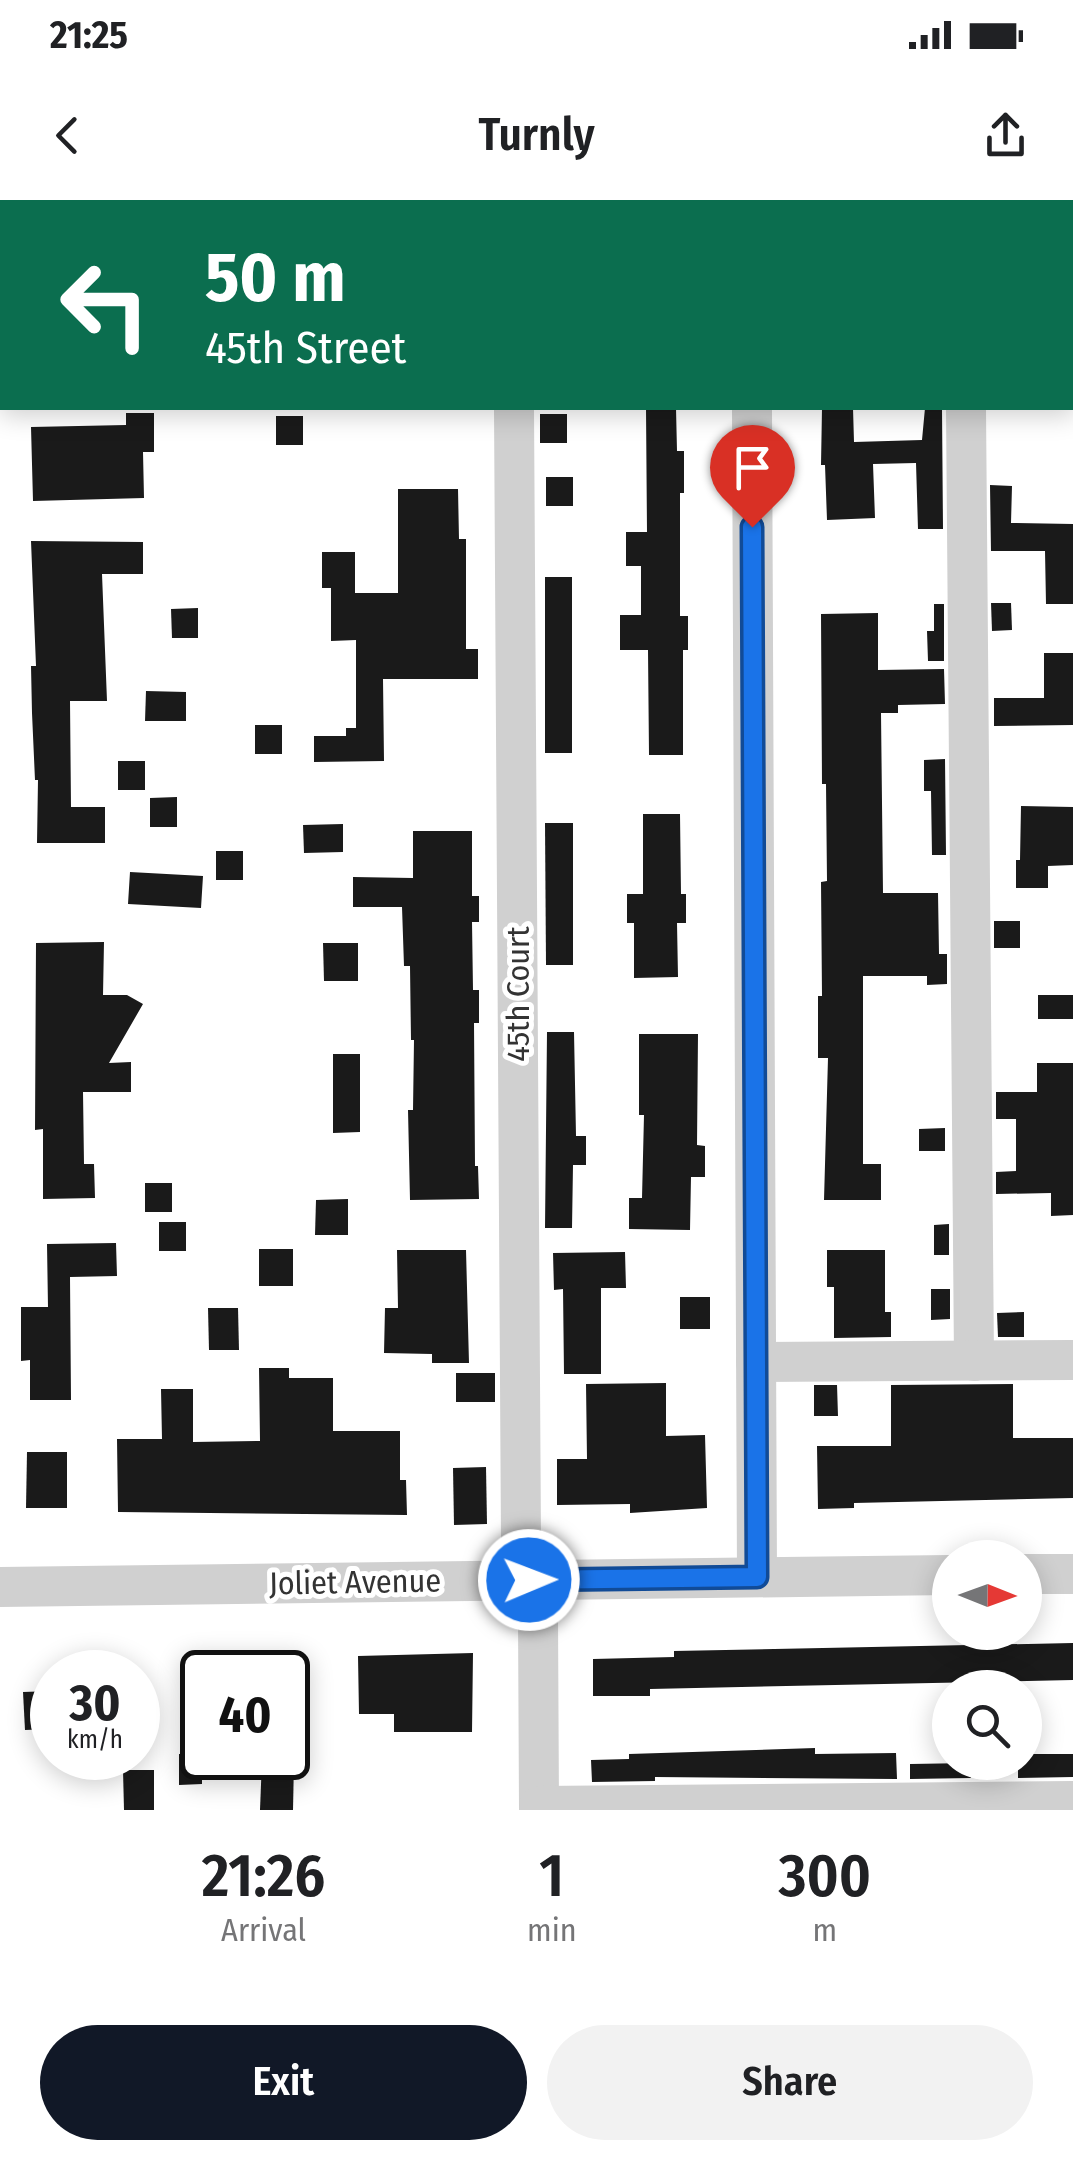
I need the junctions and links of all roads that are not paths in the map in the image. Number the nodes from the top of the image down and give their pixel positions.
1 (514, 410) edge
2 (752, 410) edge
3 (966, 410) edge
4 (974, 1360) junction
5 (1073, 1360) edge
6 (756, 1362) junction
7 (1042, 1574) edge
8 (1073, 1574) edge
9 (932, 1575) edge
10 (757, 1577) junction
11 (529, 1580) junction
12 (0, 1587) edge
13 (1073, 1801) edge
14 (538, 1808) edge

1 - 11 street, 45th Court
2 - 6 street
3 - 4 street
4 - 5 street
4 - 6 street
6 - 10 street
7 - 8 street
9 - 10 street, Joliet Avenue
10 - 11 street, Joliet Avenue
11 - 12 street, Joliet Avenue
11 - 14 street, 45th Court
13 - 14 street

